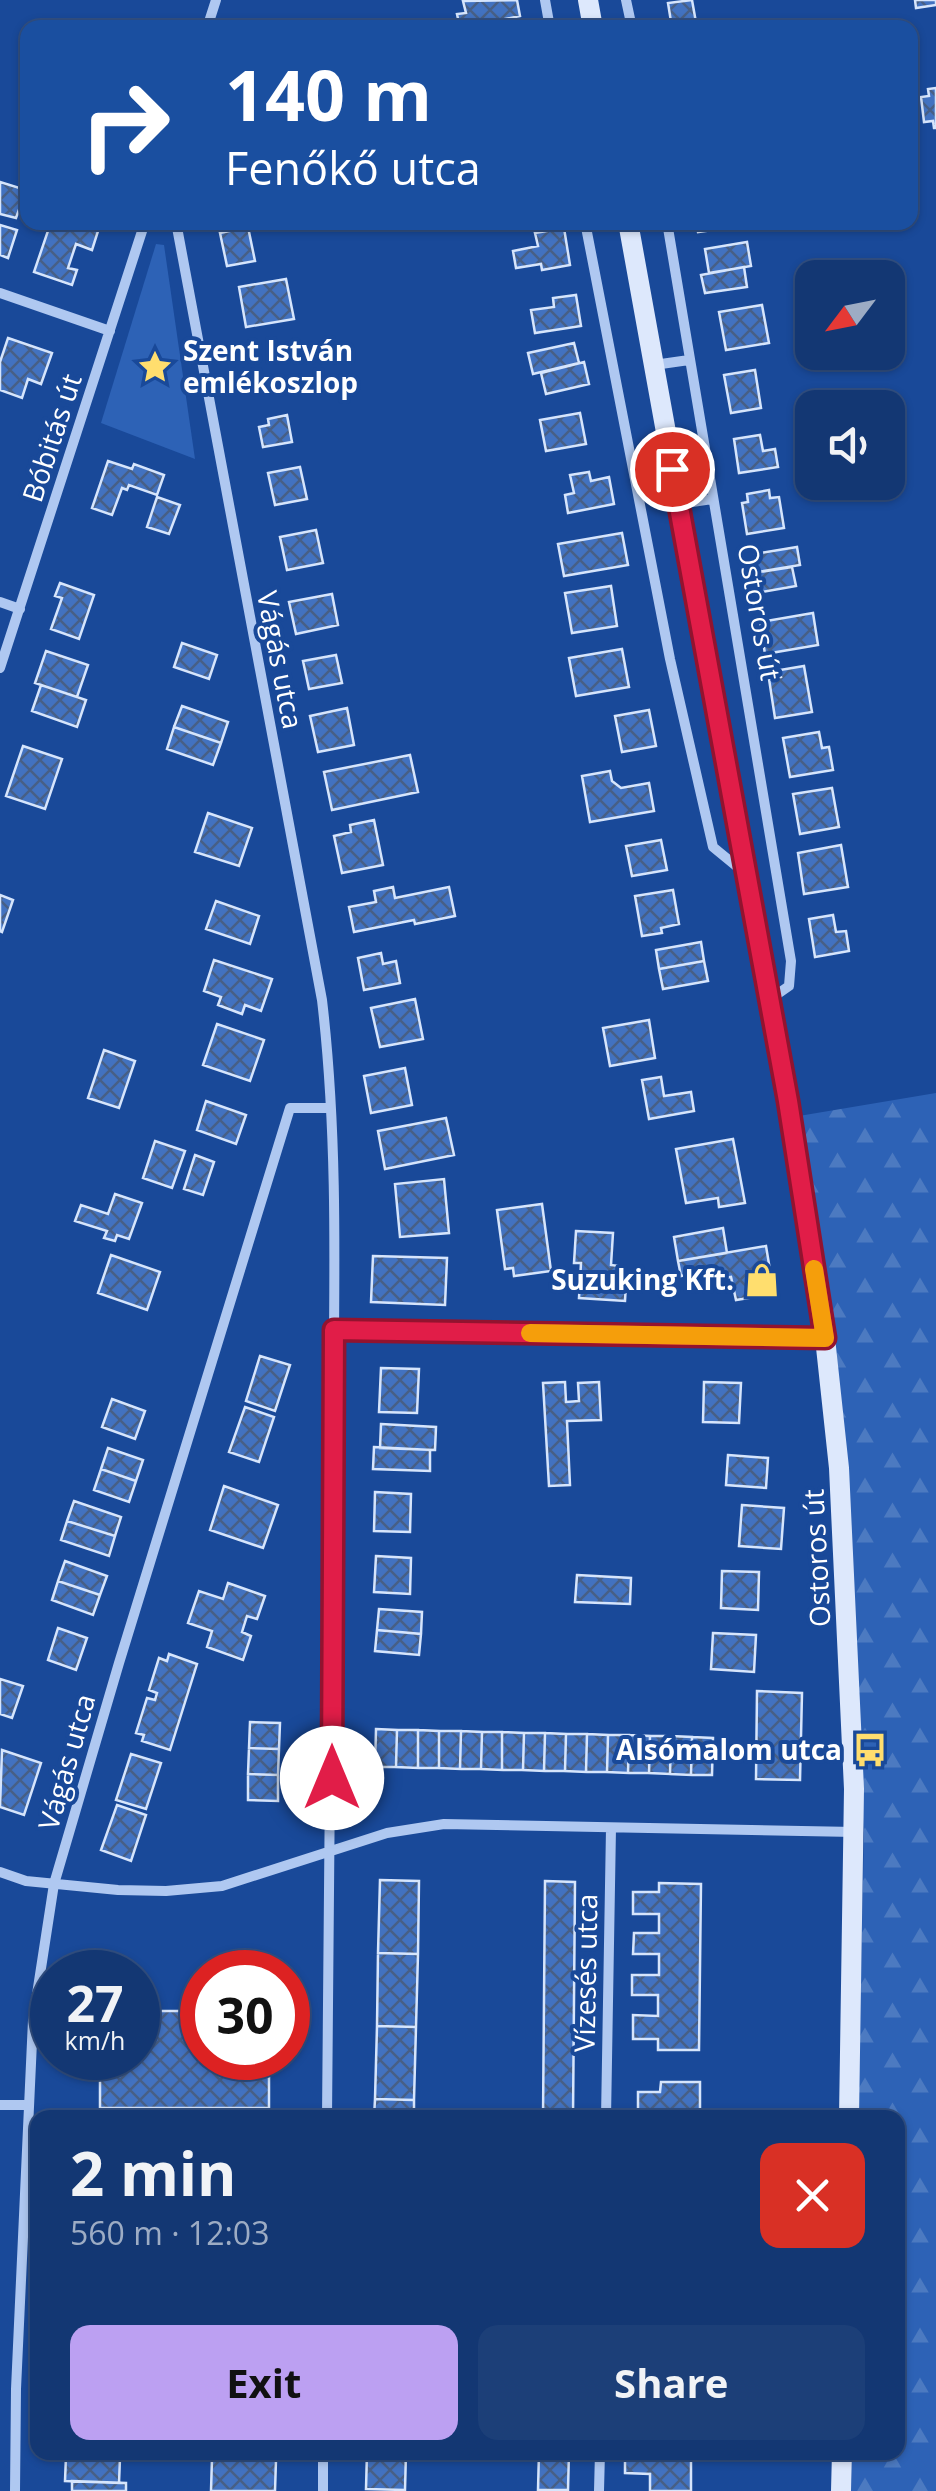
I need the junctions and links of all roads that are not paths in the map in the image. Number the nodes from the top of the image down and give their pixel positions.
1 (142, 230) edge
2 (178, 230) edge
3 (587, 230) edge
4 (629, 230) edge
5 (668, 230) edge
6 (0, 293) edge
7 (110, 331) junction
8 (689, 360) junction
9 (653, 365) junction
10 (712, 499) junction
11 (678, 504) junction
12 (0, 602) edge
13 (20, 609) junction
14 (0, 668) edge
15 (743, 871) junction
16 (768, 1001) junction
17 (330, 1108) junction
18 (334, 1330) junction
19 (825, 1338) junction
20 (611, 1828) junction
21 (856, 1832) junction
22 (332, 1853) junction
23 (0, 1872) edge
24 (54, 1884) junction
25 (0, 2105) edge
26 (28, 2105) junction
27 (327, 2110) edge
28 (606, 2110) edge
29 (849, 2110) edge
30 (323, 2460) edge
31 (600, 2460) edge
32 (842, 2460) edge
33 (15, 2491) edge
34 (323, 2491) edge
35 (599, 2491) edge
36 (841, 2491) edge

1 - 7 street, Bóbitás út
2 - 17 street, Vágás utca
3 - 15 street
4 - 9 main road, Ostoros út
5 - 8 street, Ostoros út
6 - 7 street
7 - 13 street, Bóbitás út
8 - 9 street
8 - 10 street, Ostoros út
9 - 11 main road, Ostoros út
10 - 11 street
10 - 16 street, Ostoros út
11 - 15 main road, Ostoros út
12 - 13 street
13 - 14 street, Bóbitás út
15 - 16 main road, Ostoros út
16 - 19 main road, Ostoros út
17 - 18 street, Vágás utca
17 - 24 street, Vágás utca
18 - 19 street
18 - 22 street, Vágás utca
19 - 21 main road, Ostoros út
20 - 21 street
20 - 22 street
20 - 28 street, Vízesés utca
21 - 29 main road, Ostoros út
22 - 24 street
22 - 27 street, Vágás utca
23 - 24 street
24 - 26 street, Vágás utca
25 - 26 street
26 - 33 street, Vágás utca
30 - 34 street
31 - 35 street
32 - 36 main road

